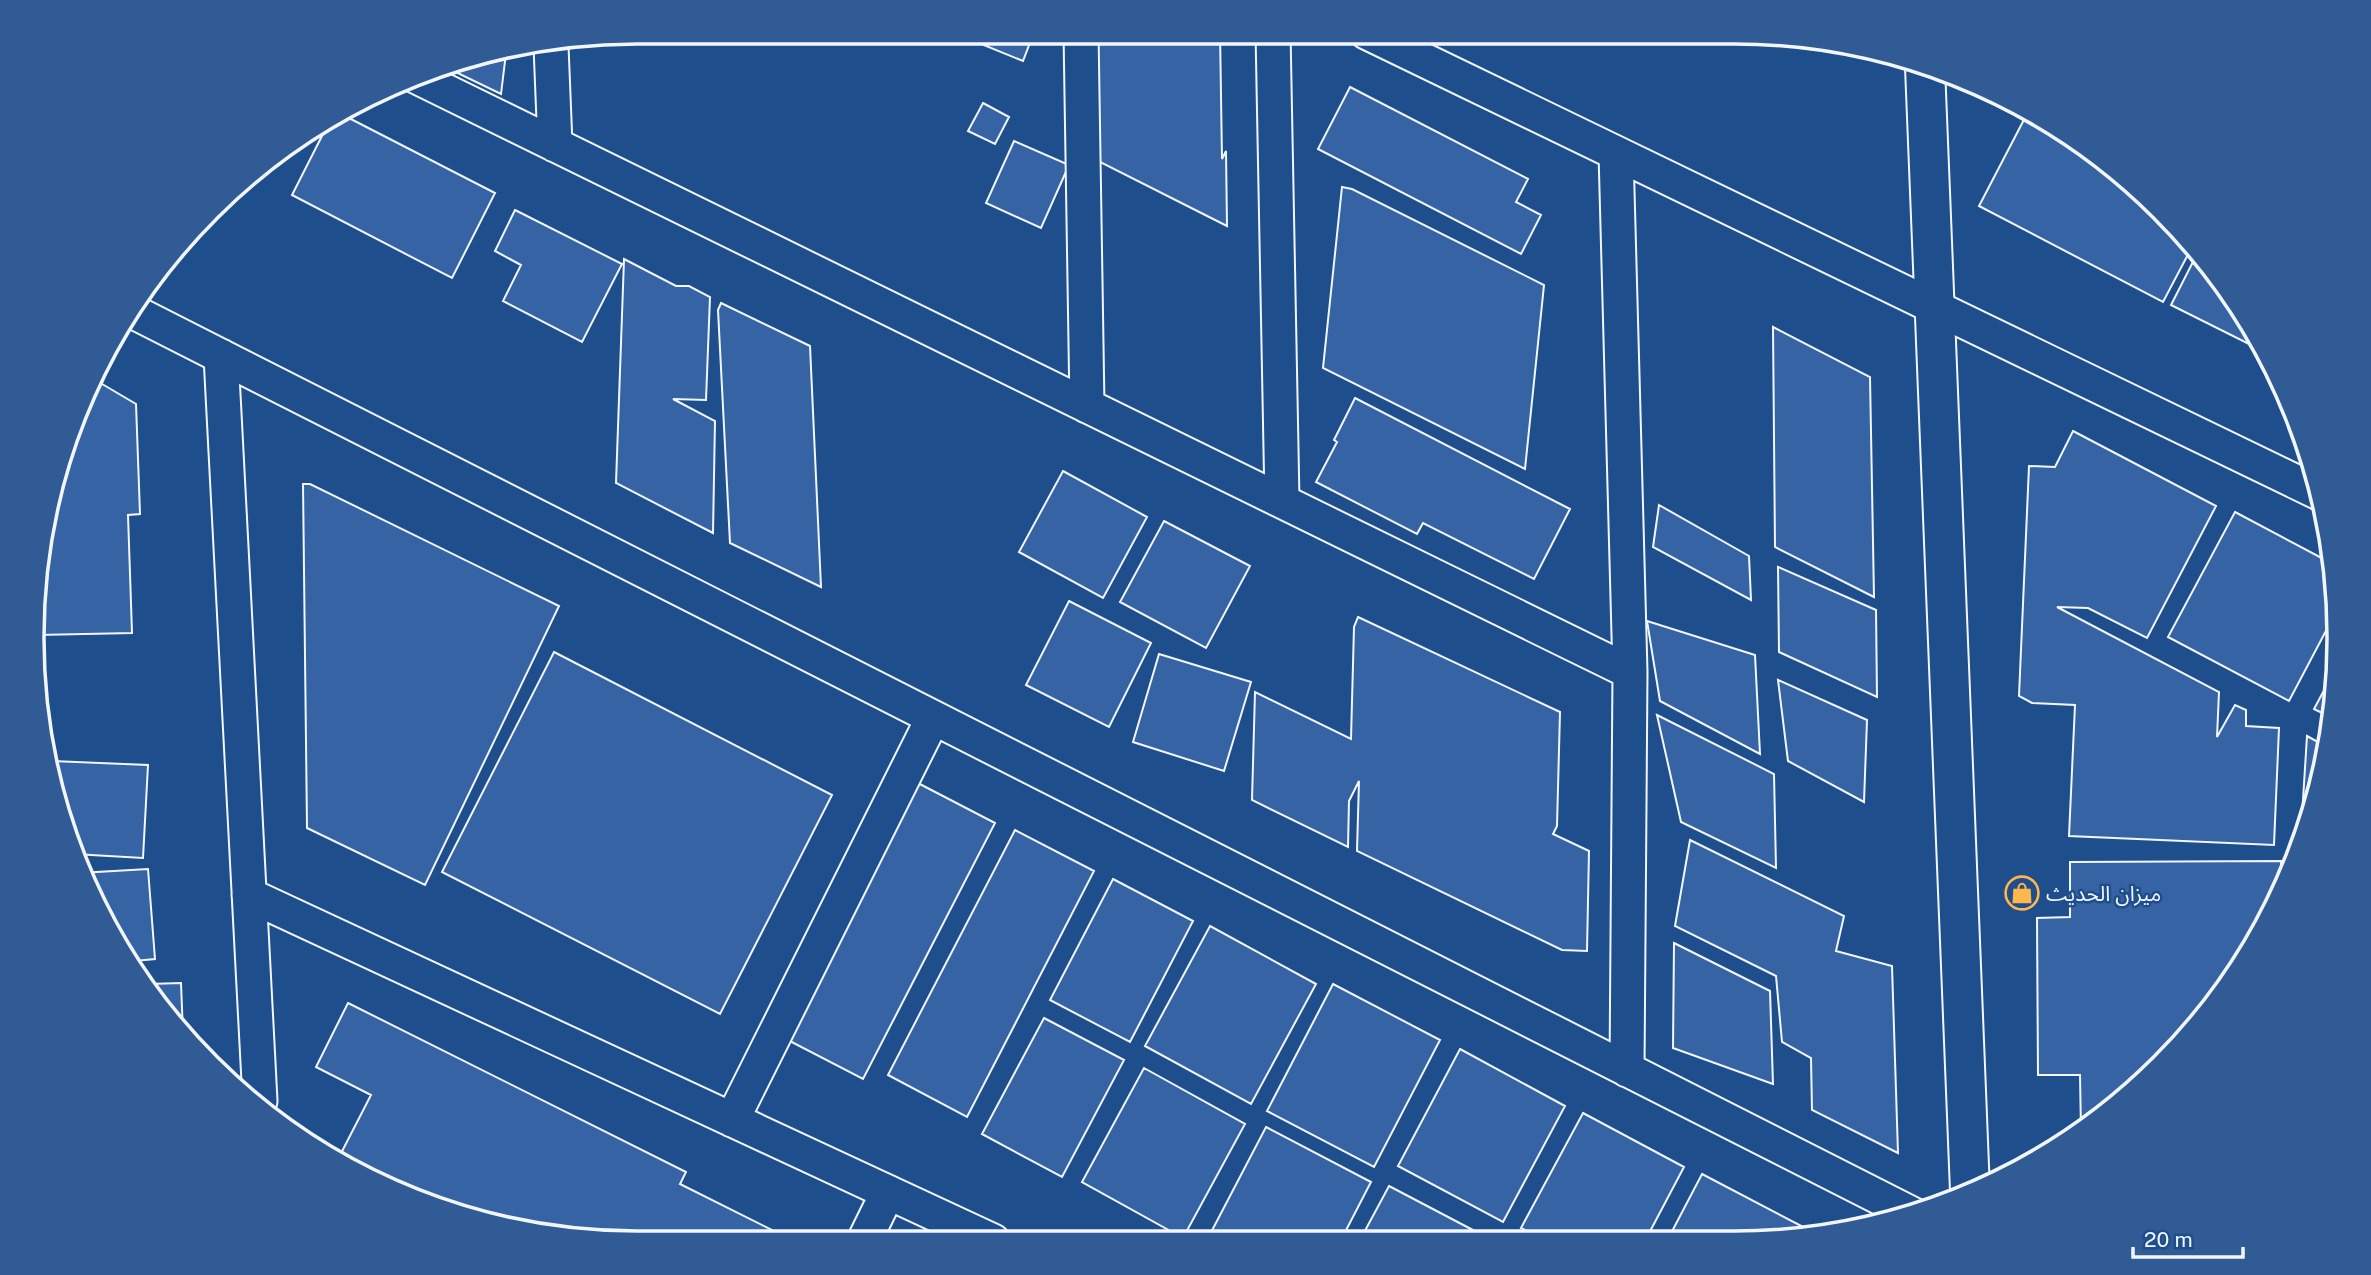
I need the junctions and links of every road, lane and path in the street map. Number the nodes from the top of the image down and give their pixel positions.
1 (1081, 44) edge
2 (1273, 44) edge
3 (1391, 44) edge
4 (551, 50) edge
5 (1925, 76) edge
6 (428, 82) edge
7 (555, 145) junction
8 (1616, 153) junction
9 (1934, 307) junction
10 (140, 315) edge
11 (221, 356) junction
12 (1087, 406) junction
13 (2308, 488) edge
14 (1282, 501) junction
15 (1630, 672) junction
16 (933, 718) junction
17 (249, 895) junction
18 (1627, 1070) junction
19 (260, 1095) edge
20 (732, 1120) junction
21 (1970, 1182) edge
22 (888, 1192) junction
23 (1899, 1207) edge
24 (869, 1231) edge
25 (972, 1231) edge

1 - 12 street
2 - 14 street
3 - 8 street
4 - 7 street
5 - 9 street
6 - 7 street
7 - 12 street
8 - 9 street
8 - 15 street
9 - 13 street
9 - 21 street
10 - 11 street
11 - 16 street
11 - 17 street
12 - 14 street
14 - 15 street
15 - 18 street
16 - 18 street
16 - 20 street
17 - 19 street
17 - 20 street
18 - 23 street
20 - 22 street
22 - 24 street
22 - 25 street

